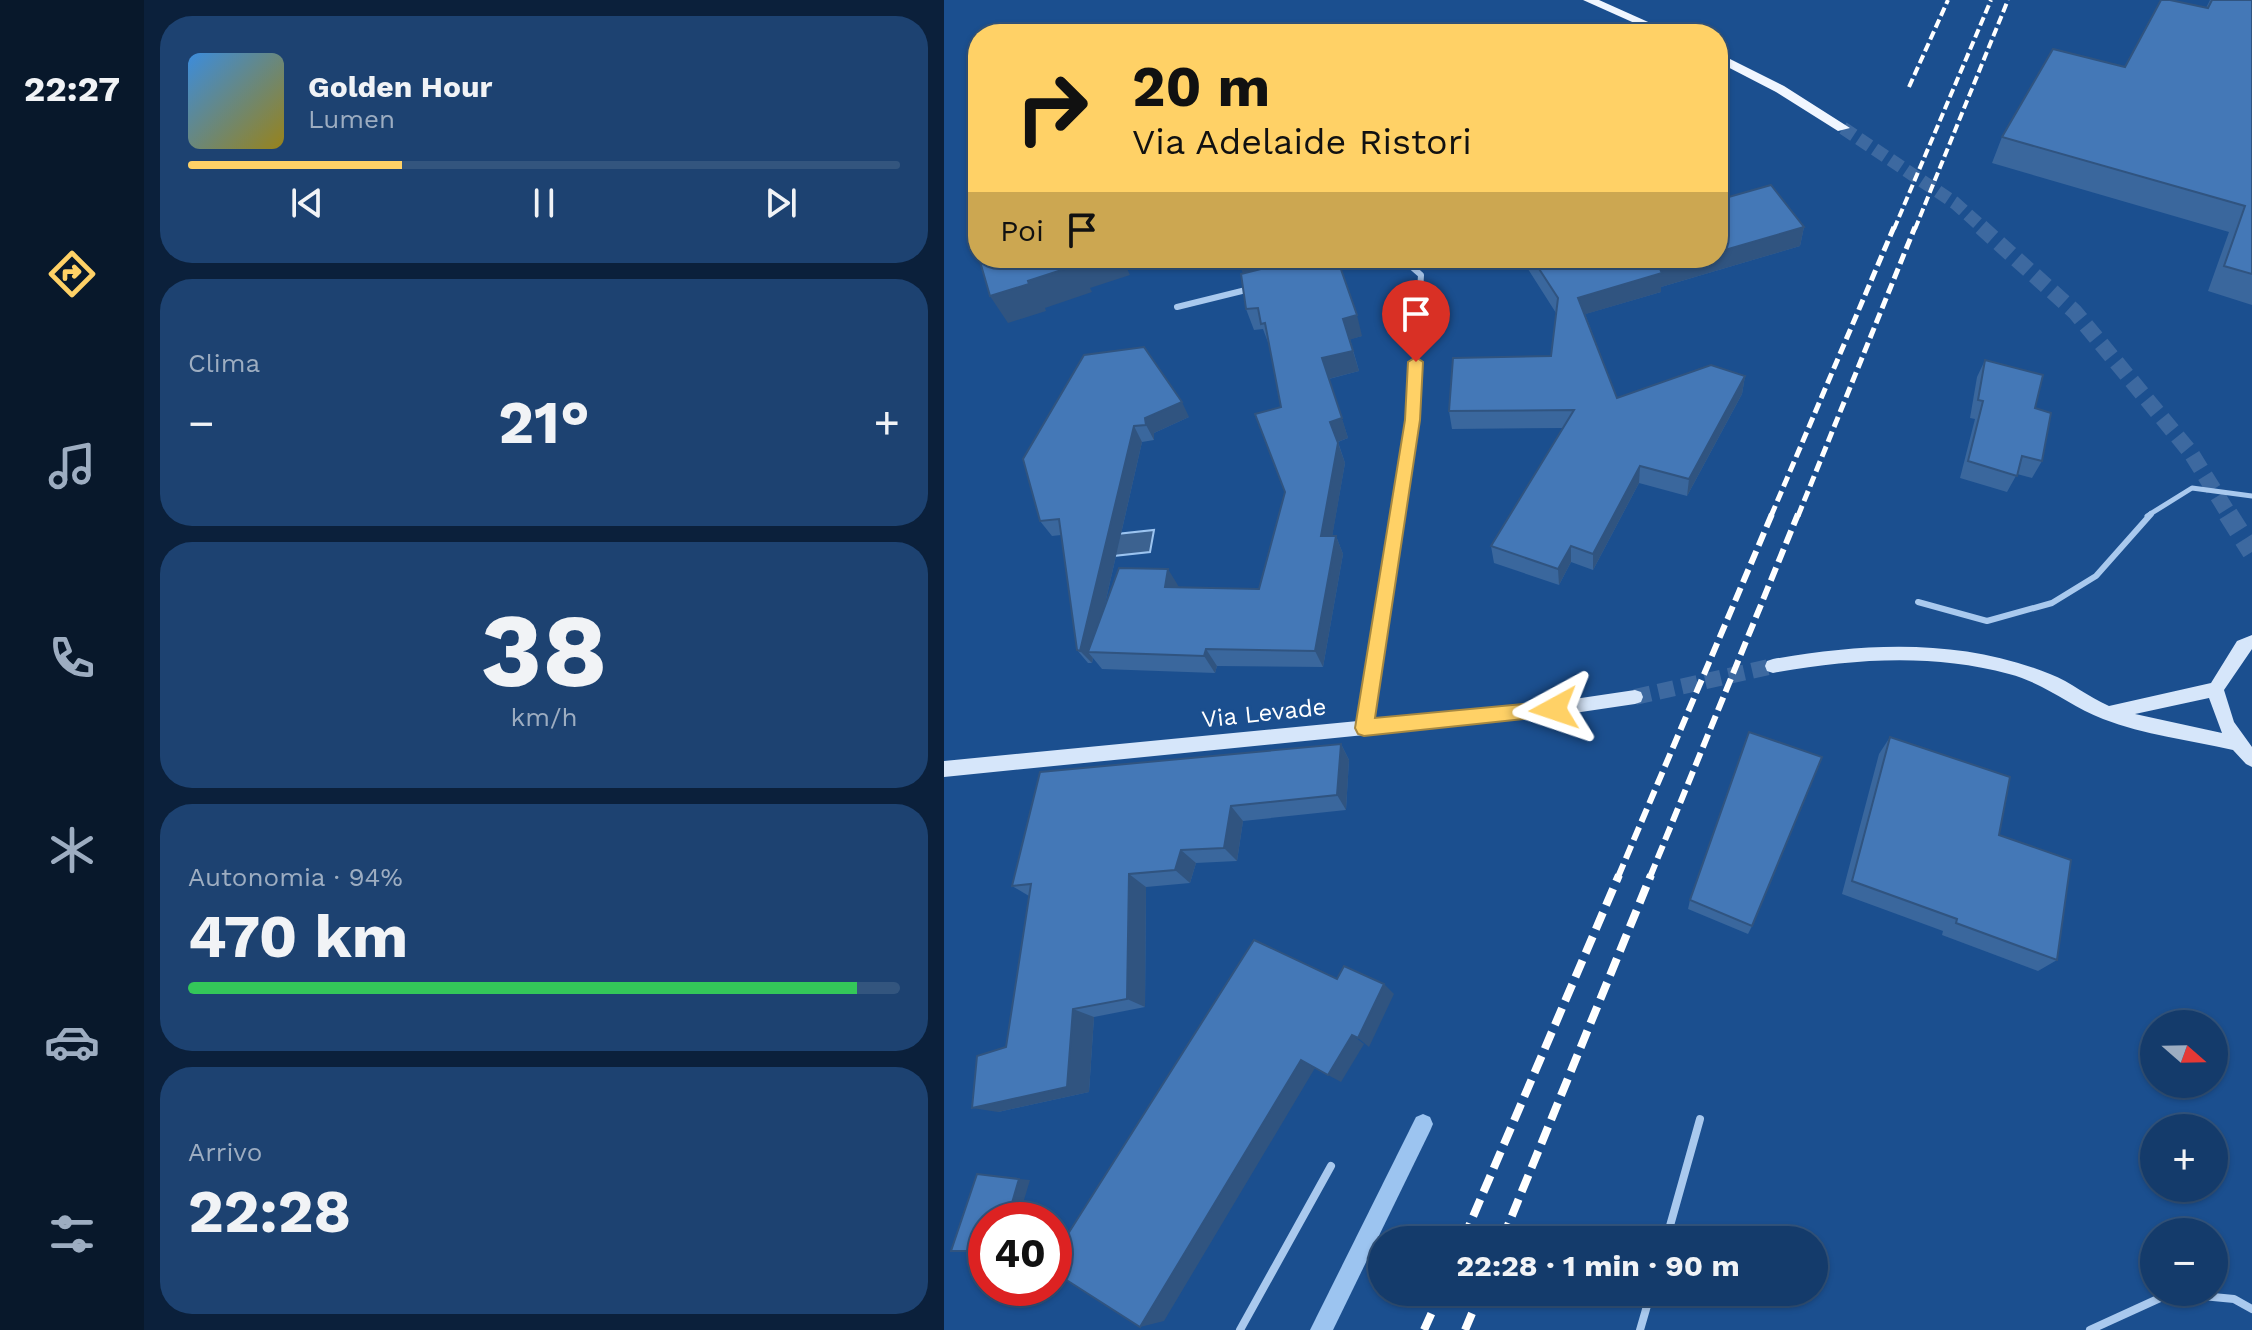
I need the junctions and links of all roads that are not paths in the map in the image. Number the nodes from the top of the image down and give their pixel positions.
1 (1589, 0) edge
2 (1645, 24) edge
3 (1728, 62) edge
4 (1843, 128) tunnel mouth
5 (1329, 268) edge
6 (1413, 268) edge
7 (1325, 269) edge
8 (1266, 285) edge
9 (1177, 307) dead end
10 (2252, 496) edge
11 (1918, 602) dead end
12 (2252, 642) edge
13 (1773, 666) tunnel mouth
14 (2216, 689) junction
15 (1635, 697) tunnel mouth
16 (2108, 713) junction
17 (1364, 728) junction
18 (2234, 743) junction
19 (2252, 759) edge
20 (944, 769) edge
21 (1700, 1119) dead end
22 (1331, 1166) dead end
23 (1670, 1226) edge
24 (1647, 1306) edge
25 (2252, 1309) edge
26 (1240, 1330) edge
27 (1640, 1330) edge
28 (2090, 1330) edge

1 - 2 main road
3 - 4 main road
5 - 7 street
6 - 17 street
8 - 9 street
10 - 11 lane
12 - 14 street
13 - 16 street
14 - 16 street
14 - 18 street
15 - 17 street, Via Levade
16 - 18 street
17 - 20 street, Via Levade
18 - 19 street
21 - 23 lane
22 - 26 lane
24 - 27 lane
25 - 28 lane

